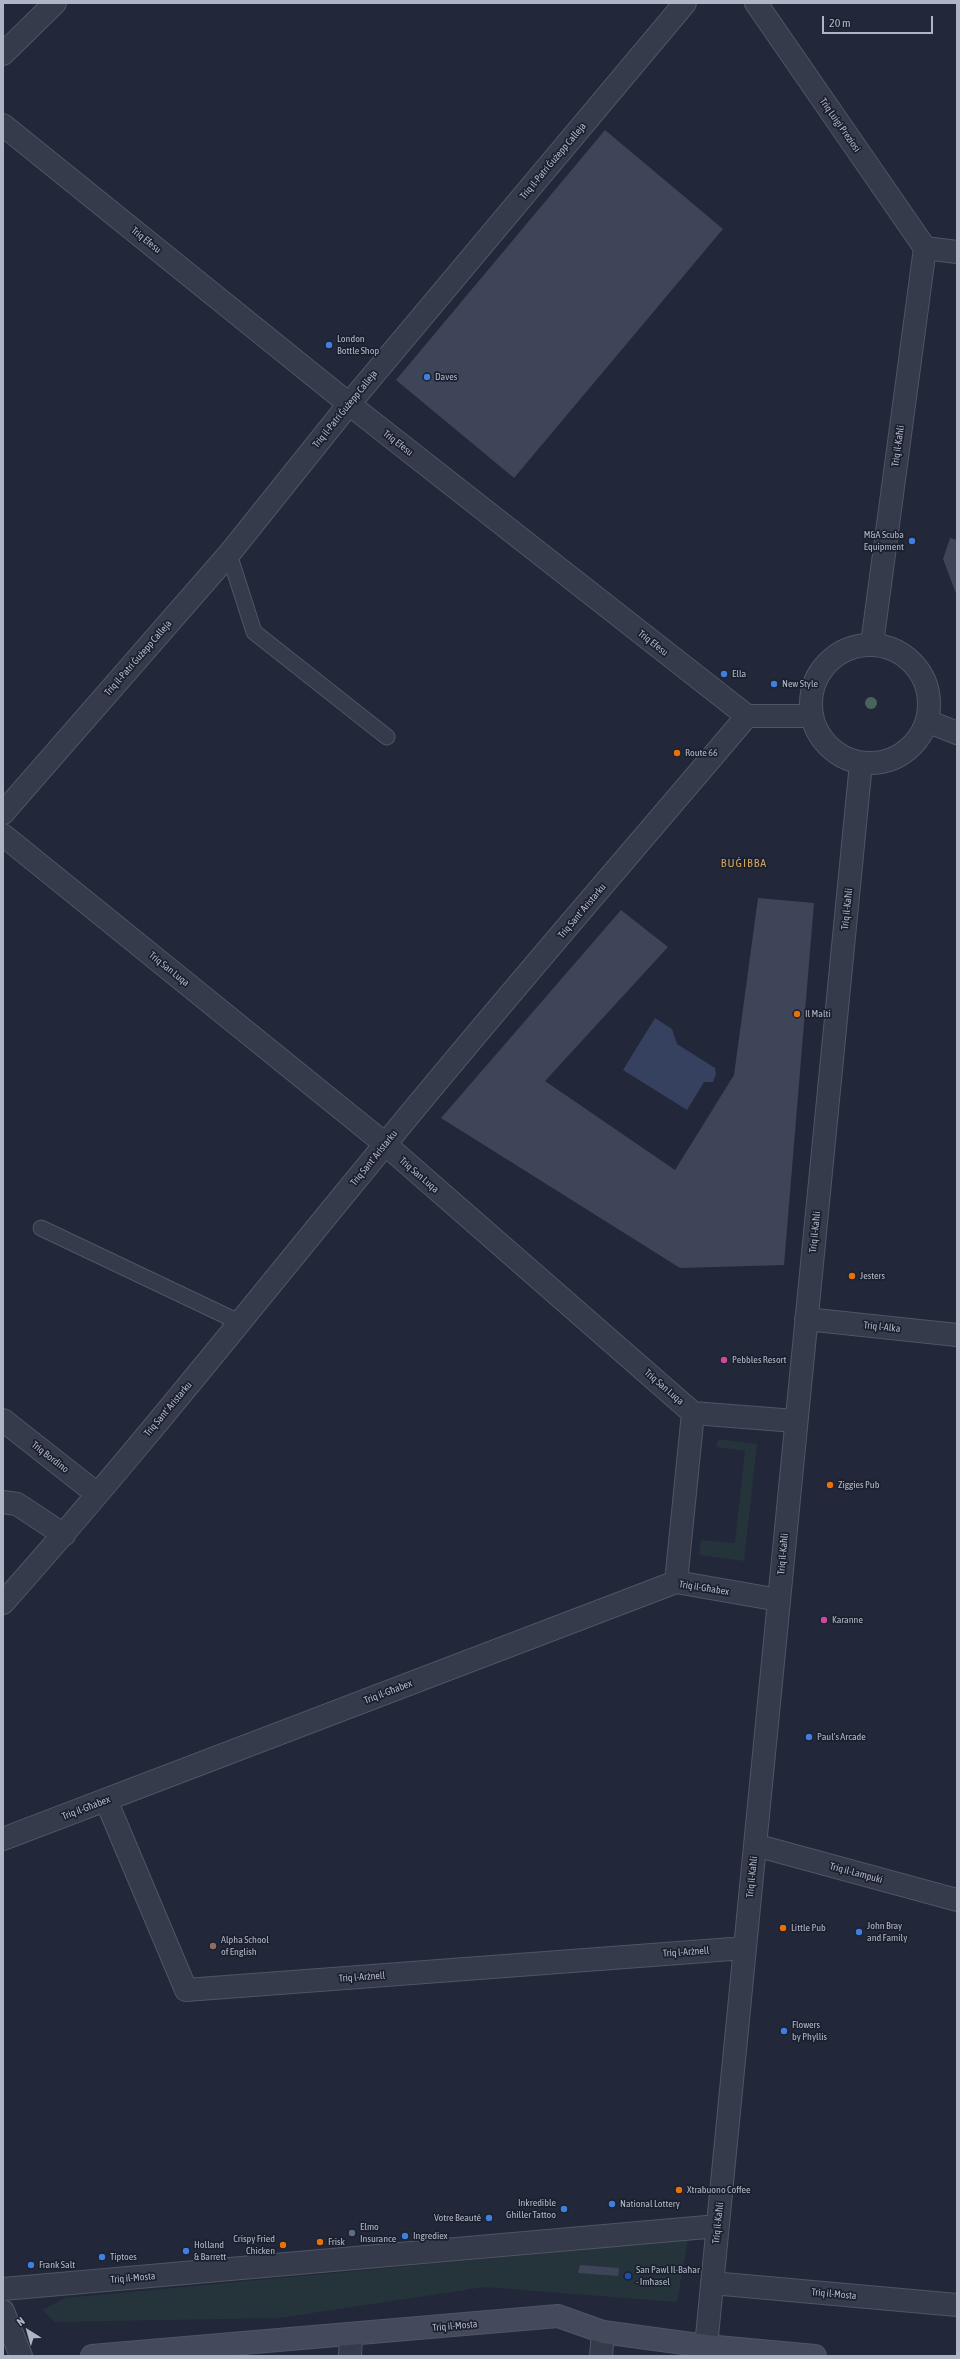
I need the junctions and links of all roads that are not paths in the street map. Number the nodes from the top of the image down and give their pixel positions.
1 (55, 3) edge
2 (686, 3) edge
3 (756, 3) edge
4 (3, 54) edge
5 (3, 125) edge
6 (925, 248) junction
7 (957, 252) edge
8 (349, 404) junction
9 (229, 554) junction
10 (872, 644) junction
11 (747, 716) junction
12 (811, 716) junction
13 (926, 721) junction
14 (957, 733) edge
15 (387, 738) dead end
16 (861, 763) junction
17 (3, 813) edge
18 (3, 835) edge
19 (384, 1144) junction
20 (41, 1228) dead end
21 (806, 1319) junction
22 (240, 1323) junction
23 (957, 1335) edge
24 (693, 1413) junction
25 (3, 1420) edge
26 (796, 1421) junction
27 (97, 1494) junction
28 (3, 1502) edge
29 (64, 1535) junction
30 (676, 1582) junction
31 (779, 1600) junction
32 (3, 1603) edge
33 (106, 1800) junction
34 (3, 1839) edge
35 (755, 1844) junction
36 (957, 1900) edge
37 (745, 1948) junction
38 (718, 2226) junction
39 (712, 2283) junction
40 (3, 2289) edge
41 (957, 2305) edge
42 (3, 2311) edge
43 (603, 2332) junction
44 (351, 2346) edge
45 (706, 2346) junction
46 (21, 2356) edge
47 (92, 2356) edge
48 (601, 2356) edge
49 (815, 2356) edge

1 - 4 street
2 - 8 street, Triq il-Patri Ġużepp Calleja
3 - 6 street, Triq Luigi Preziosi
5 - 8 street, Triq Efesu
6 - 7 street
6 - 10 street, Triq il-Kaħli
8 - 9 street, Triq il-Patri Ġużepp Calleja
8 - 11 street, Triq Efesu
9 - 15 lane
9 - 17 street, Triq il-Patri Ġużepp Calleja
10 - 12 street
10 - 13 street
11 - 12 street
11 - 19 street, Triq Sant' Aristarku
12 - 16 street
13 - 14 street
13 - 16 street
16 - 21 street, Triq il-Kaħli
18 - 19 street, Triq San Luqa
19 - 22 street, Triq Sant' Aristarku
19 - 24 street, Triq San Luqa
20 - 22 lane
21 - 23 street, Triq l-Alka
21 - 26 street, Triq il-Kaħli
22 - 27 street, Triq Sant' Aristarku
24 - 26 street, Triq San Luqa
24 - 30 street
25 - 27 street, Triq Bordino
26 - 31 street, Triq il-Kaħli
27 - 29 street, Triq Sant' Aristarku
28 - 29 street
29 - 32 street, Triq Sant' Aristarku
30 - 31 street, Triq il-Għabex
30 - 33 street, Triq il-Għabex
31 - 35 street, Triq il-Kaħli
33 - 34 street, Triq il-Għabex
33 - 37 street, Triq l-Arżnell
35 - 36 street, Triq il-Lampuki
35 - 37 street, Triq il-Kaħli
37 - 38 street, Triq il-Kaħli
38 - 39 street, Triq il-Kaħli
38 - 40 street, Triq il-Mosta
39 - 41 street, Triq il-Mosta
39 - 45 street, Triq il-Kaħli
42 - 46 street
43 - 44 street, Triq il-Mosta
43 - 45 street, Triq il-Mosta
43 - 48 street
44 - 47 street, Triq il-Mosta
45 - 49 street, Triq il-Mosta

